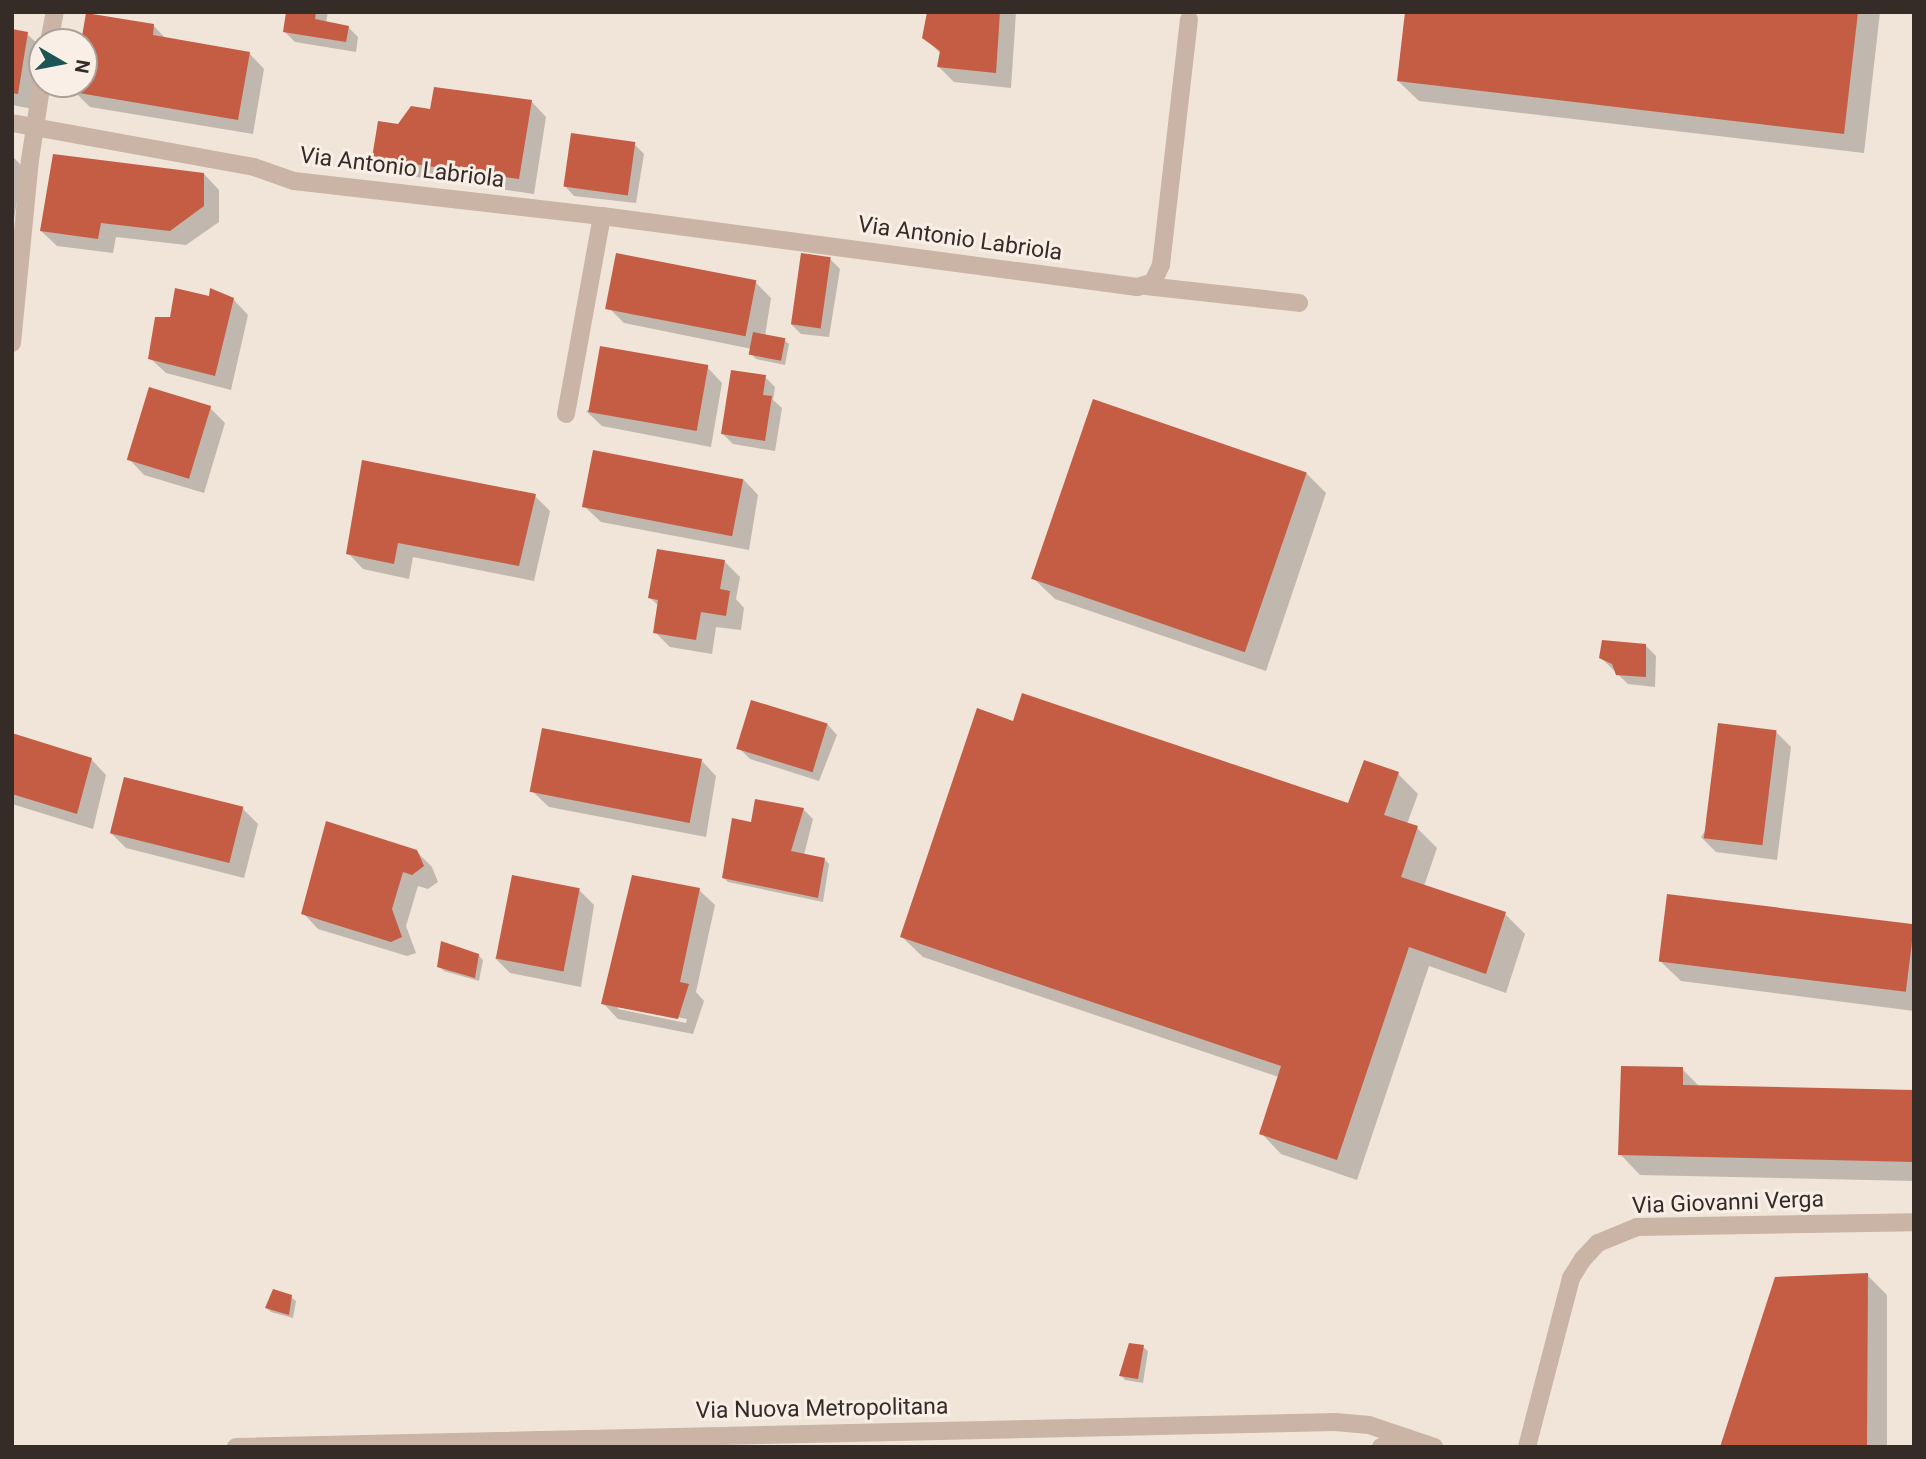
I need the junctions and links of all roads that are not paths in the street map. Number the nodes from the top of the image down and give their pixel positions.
1 (1189, 20) dead end
2 (39, 98) edge
3 (12, 123) edge
4 (34, 127) junction
5 (602, 216) junction
6 (1146, 286) junction
7 (1299, 303) dead end
8 (12, 343) edge
9 (566, 414) dead end
10 (1914, 1222) edge
11 (1407, 1438) junction
12 (236, 1447) edge
13 (1381, 1447) edge
14 (1434, 1447) edge
15 (1527, 1447) edge

1 - 6 street
2 - 4 street
3 - 4 street, Via Antonio Labriola
4 - 5 street, Via Antonio Labriola
4 - 8 street
5 - 6 street, Via Antonio Labriola
5 - 9 street
6 - 7 street, Via Antonio Labriola
10 - 15 street, Via Giovanni Verga
11 - 12 street, Via Nuova Metropolitana
11 - 13 street
11 - 14 street, Via Nuova Metropolitana

